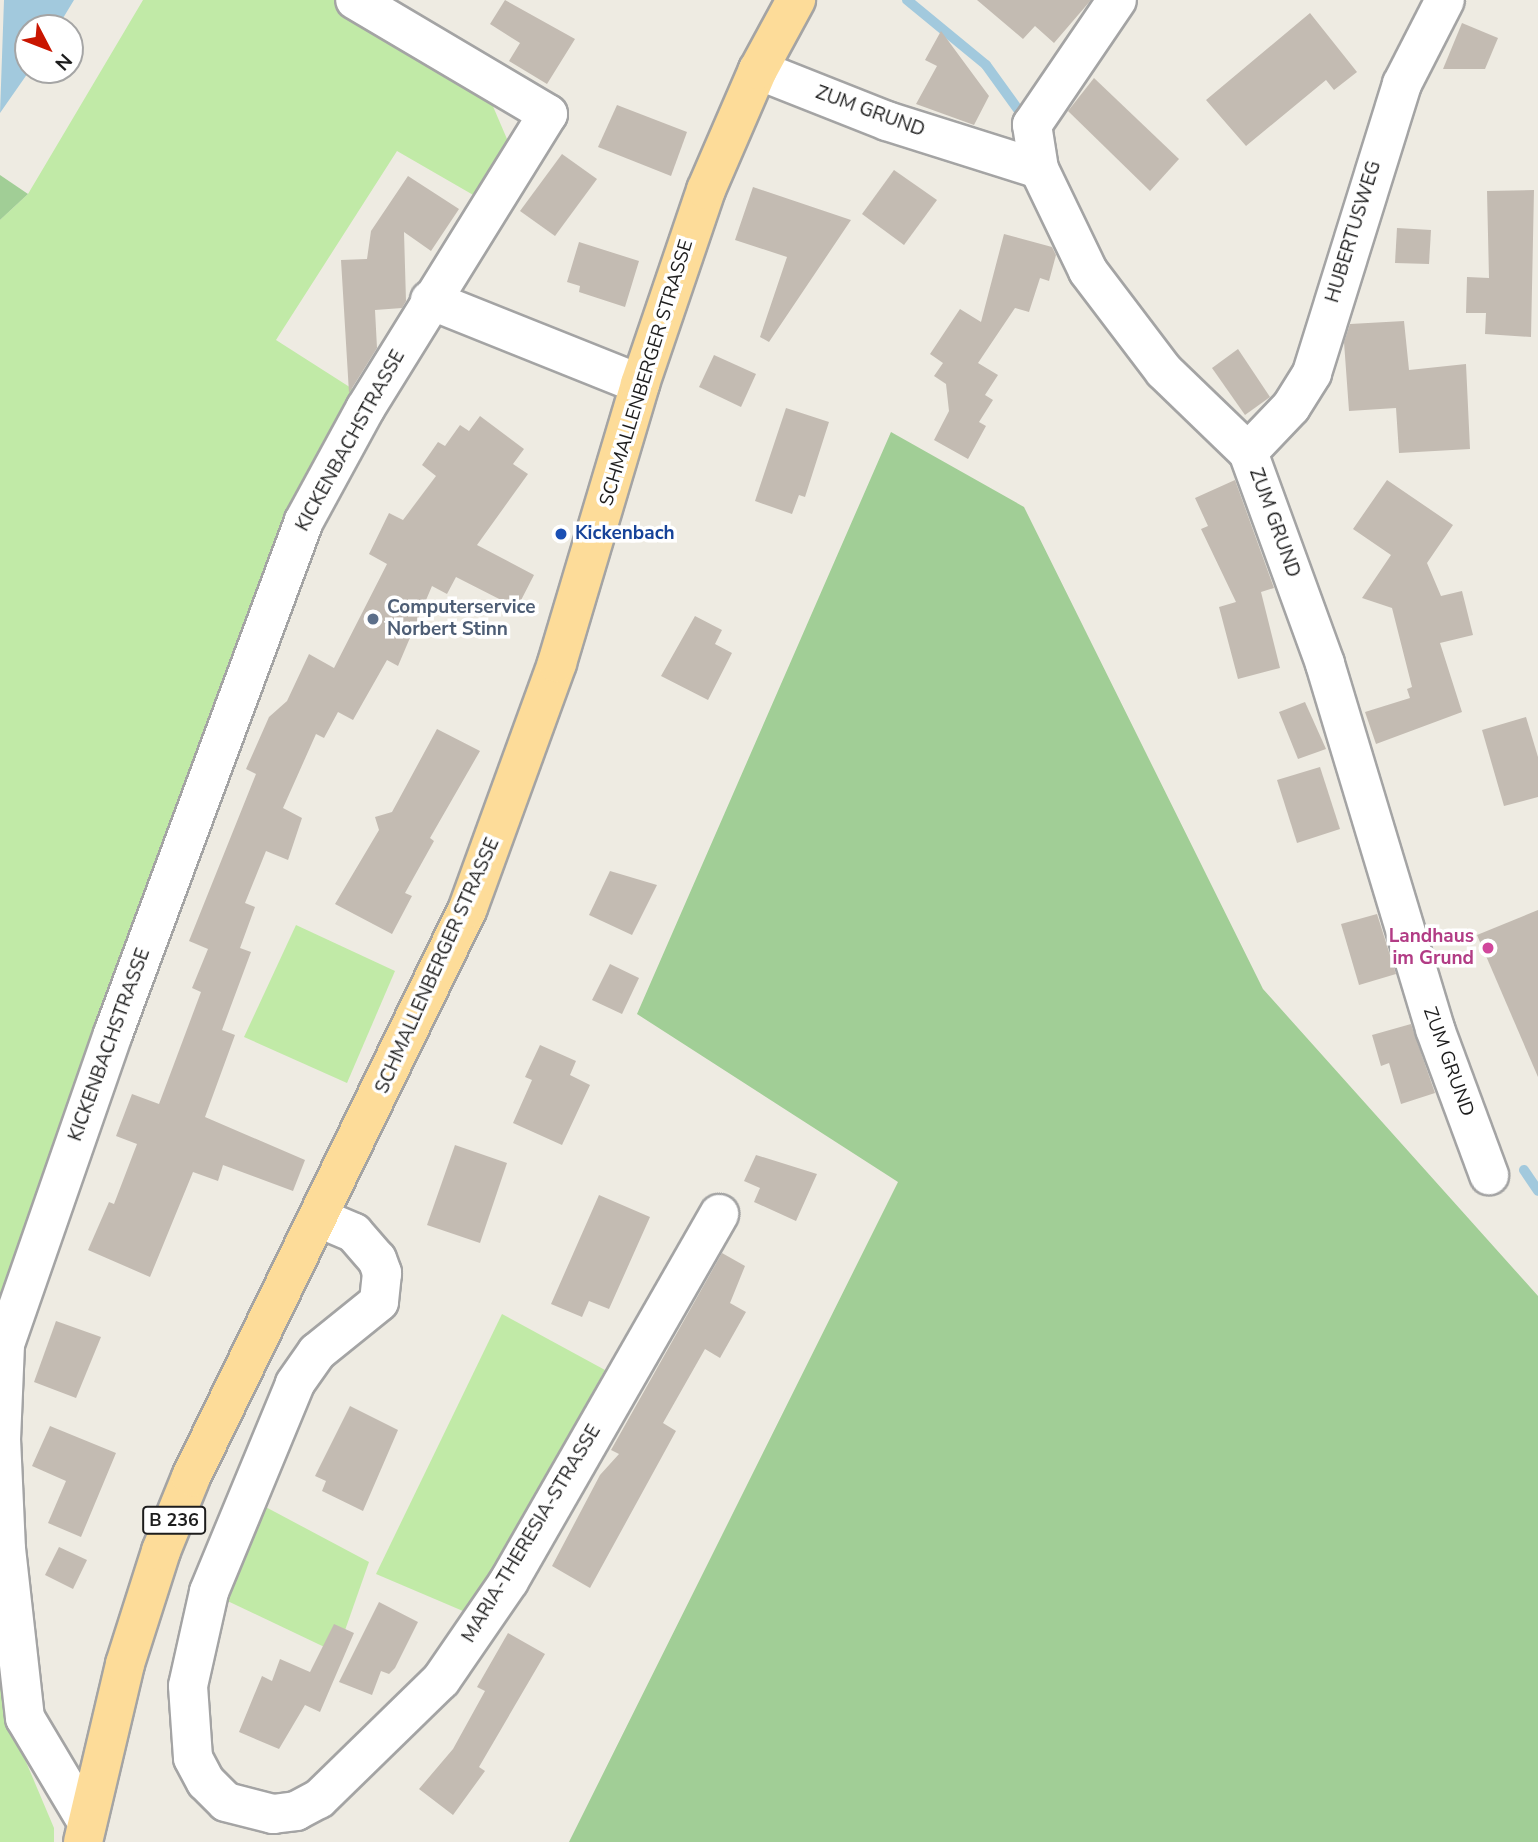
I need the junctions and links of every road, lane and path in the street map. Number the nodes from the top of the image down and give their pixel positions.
1 (355, 0) edge
2 (796, 0) edge
3 (1117, 0) edge
4 (1446, 0) edge
5 (758, 70) junction
6 (1038, 169) junction
7 (430, 300) junction
8 (640, 384) junction
9 (1248, 452) junction
10 (1489, 1175) dead end
11 (719, 1214) dead end
12 (320, 1218) junction
13 (85, 1832) edge

1 - 7 street, KICKENBACHSTRASSE
2 - 5 main road, SCHMALLENBERGER STRASSE / B 236
3 - 6 street
4 - 9 street, HUBERTUSWEG
5 - 6 street, ZUM GRUND
5 - 8 main road, SCHMALLENBERGER STRASSE / B 236
6 - 9 street, ZUM GRUND
7 - 8 street
7 - 13 street, KICKENBACHSTRASSE
8 - 12 main road, SCHMALLENBERGER STRASSE / B 236
9 - 10 street, ZUM GRUND
11 - 12 street, MARIA-THERESIA-STRASSE
12 - 13 main road, SCHMALLENBERGER STRASSE / B 236

